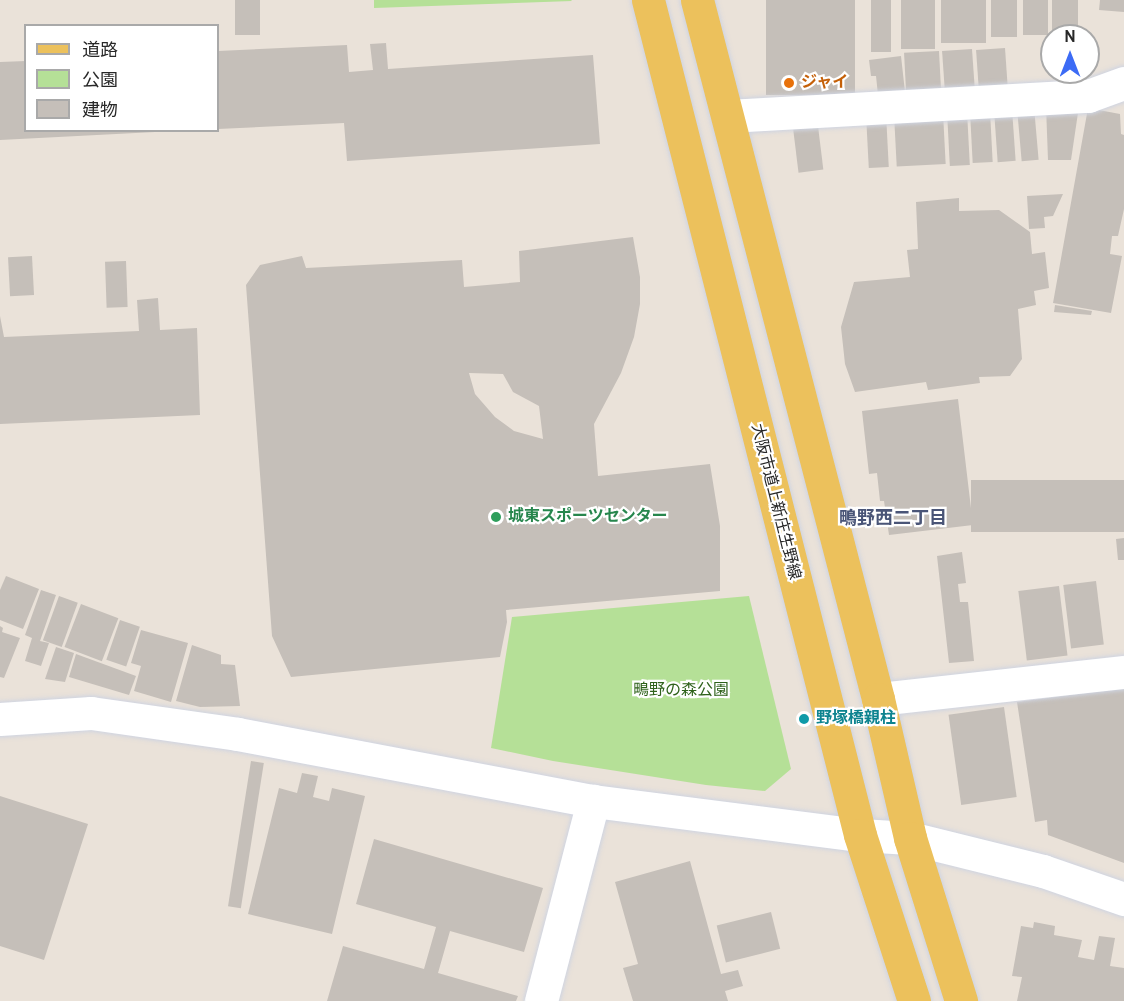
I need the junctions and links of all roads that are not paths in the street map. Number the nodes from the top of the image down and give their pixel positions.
1 (648, 0) edge
2 (697, 0) edge
3 (1124, 83) edge
4 (728, 116) junction
5 (1124, 672) edge
6 (878, 699) junction
7 (0, 719) edge
8 (593, 801) junction
9 (860, 835) junction
10 (910, 838) junction
11 (1124, 899) edge
12 (541, 1001) edge
13 (914, 1001) edge
14 (961, 1001) edge

1 - 9 main road, 大阪市道上新庄生野線
2 - 4 main road
3 - 4 street
4 - 6 main road
5 - 6 street
6 - 10 main road
7 - 8 street
8 - 9 street
8 - 12 street
9 - 10 street
9 - 13 main road, 大阪市道上新庄生野線
10 - 11 street
10 - 14 main road

